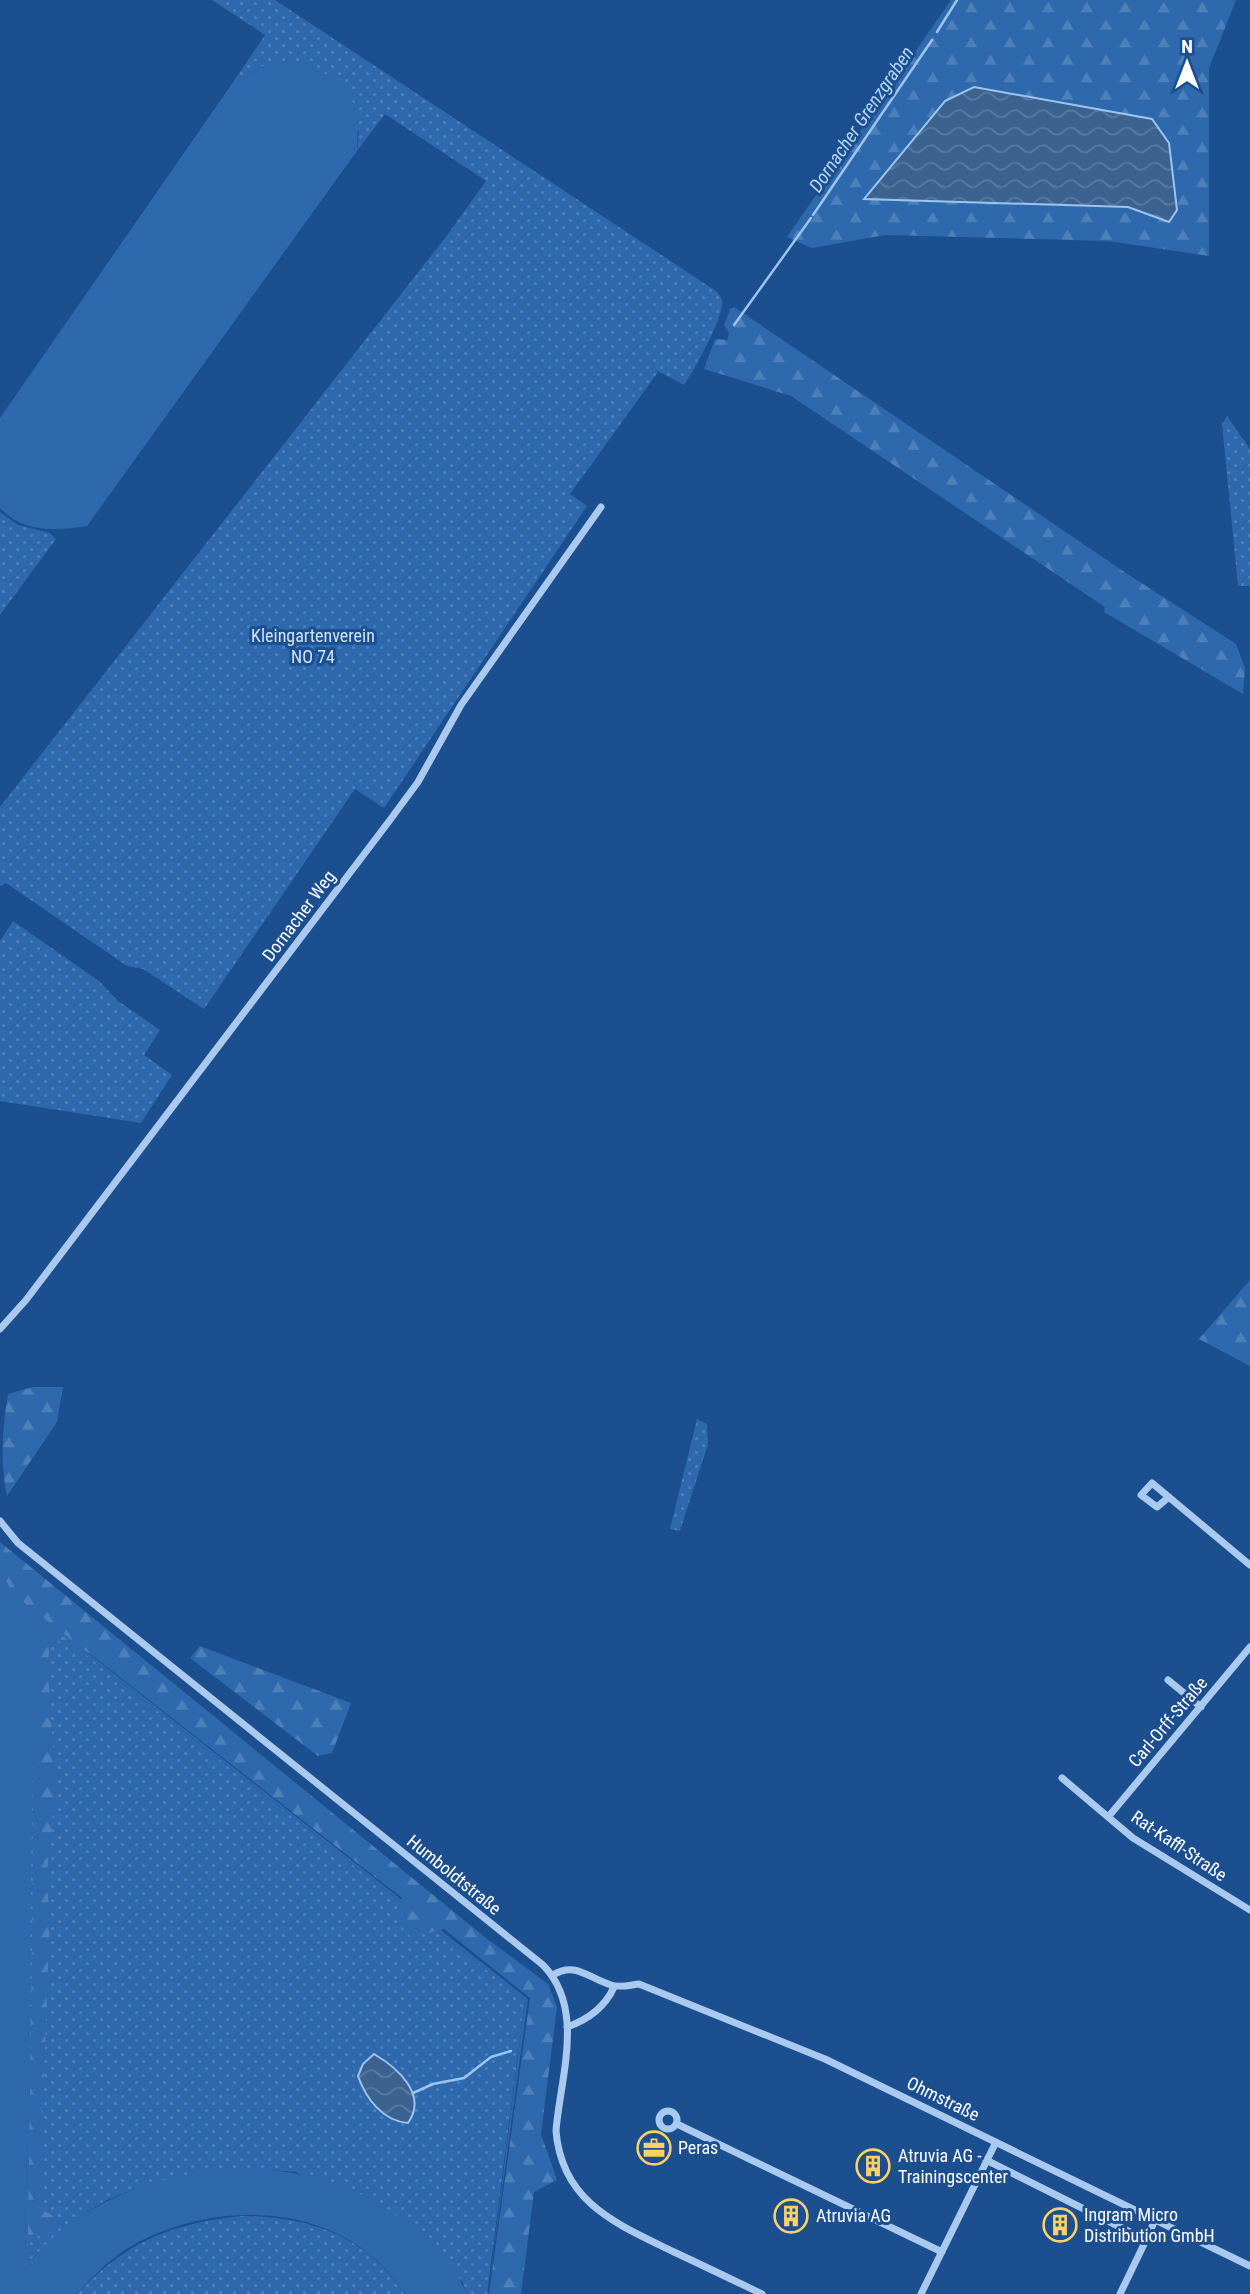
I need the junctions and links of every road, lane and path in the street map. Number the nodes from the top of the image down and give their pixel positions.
1 (601, 507) dead end
2 (0, 1329) edge
3 (1169, 1497) dead end
4 (0, 1521) edge
5 (1250, 1565) edge
6 (1250, 1647) edge
7 (1168, 1680) dead end
8 (1201, 1707) junction
9 (1062, 1778) dead end
10 (1109, 1816) junction
11 (1250, 1910) edge
12 (553, 1975) junction
13 (614, 1987) junction
14 (567, 2027) junction
15 (677, 2124) dead end
16 (996, 2141) junction
17 (986, 2160) junction
18 (1155, 2220) junction
19 (1146, 2240) junction
20 (942, 2252) junction
21 (1250, 2266) edge
22 (762, 2294) edge
23 (921, 2294) edge
24 (1120, 2294) edge

1 - 2 street, Dornacher Weg
3 - 5 street
4 - 12 street, Humboldtstraße
6 - 8 street, Carl-Orff-Straße
7 - 8 street
8 - 10 street, Carl-Orff-Straße
9 - 10 street, Rat-Kaffl-Straße
10 - 11 street, Rat-Kaffl-Straße
12 - 13 street, Ohmstraße
12 - 14 street, Humboldtstraße
13 - 14 street
13 - 16 street, Ohmstraße
14 - 22 street, Humboldtstraße
15 - 20 street
16 - 17 street
16 - 18 street, Ohmstraße
17 - 19 street
17 - 20 street
18 - 19 street
18 - 21 street, Ohmstraße
19 - 24 street
20 - 23 street

